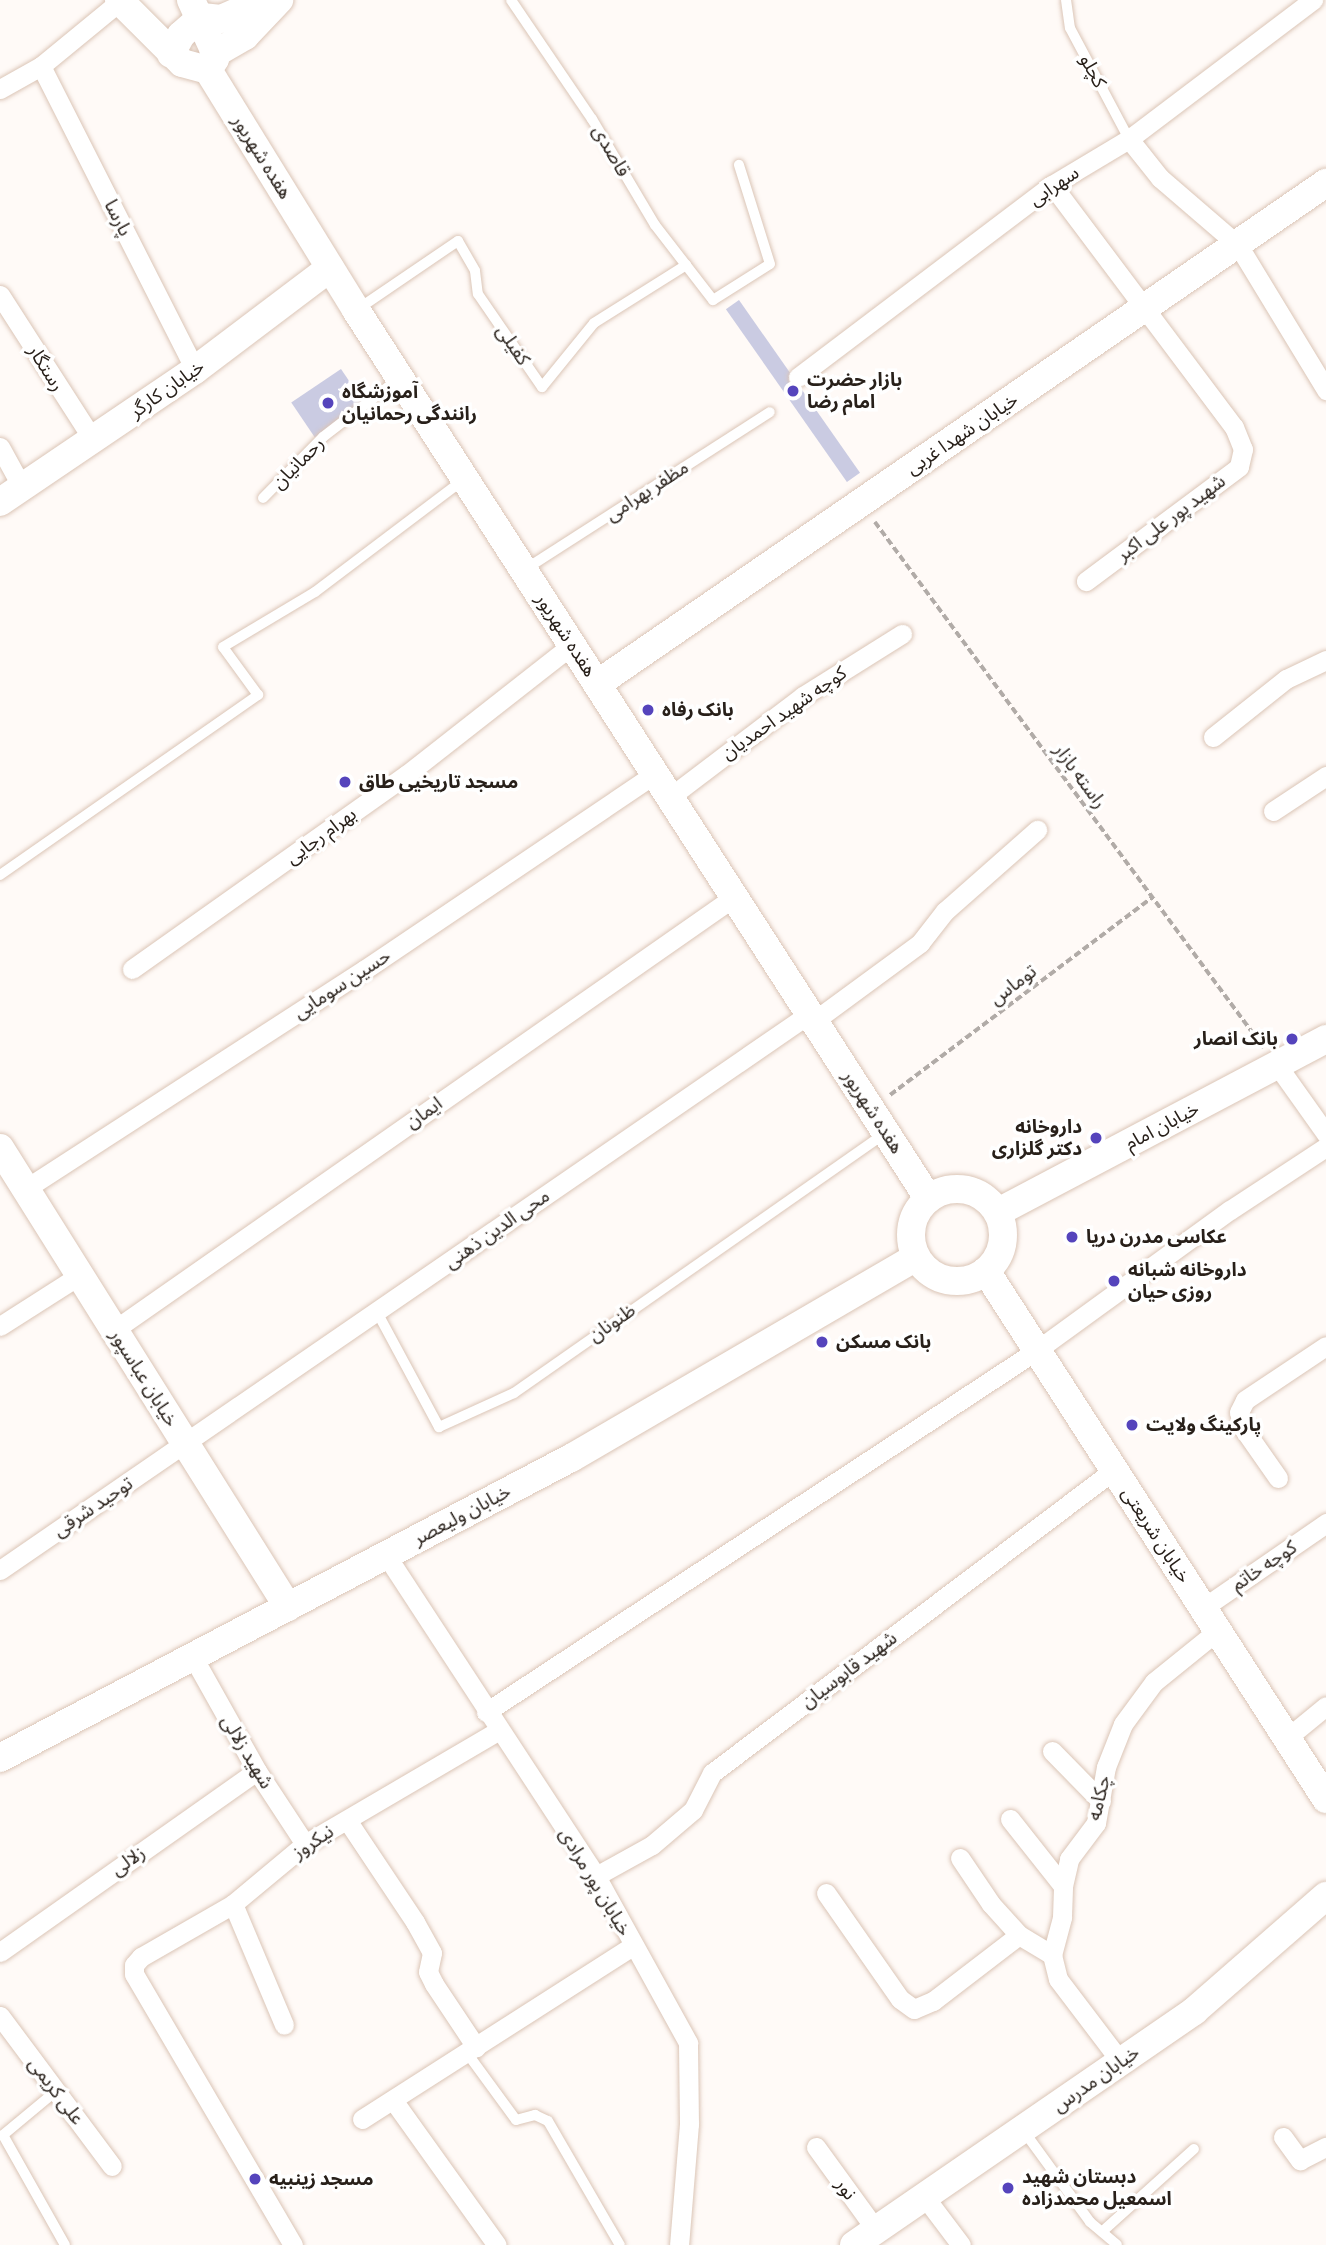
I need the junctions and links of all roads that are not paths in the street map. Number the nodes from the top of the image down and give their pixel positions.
1 (120, 0) edge
2 (264, 0) edge
3 (279, 0) edge
4 (511, 0) edge
5 (1066, 0) edge
6 (1313, 0) edge
7 (197, 8) edge
8 (171, 54) junction
9 (211, 62) junction
10 (41, 66) junction
11 (0, 89) edge
12 (1129, 139) junction
13 (739, 165) dead end
14 (1326, 183) edge
15 (1052, 185) junction
16 (1238, 245) junction
17 (686, 265) junction
18 (330, 268) junction
19 (0, 295) edge
20 (1145, 309) junction
21 (356, 310) junction
22 (195, 370) junction
23 (798, 377) dead end
24 (400, 378) junction
25 (1326, 390) edge
26 (770, 412) dead end
27 (93, 440) junction
28 (0, 447) edge
29 (465, 479) junction
30 (11, 496) edge
31 (263, 498) dead end
32 (524, 570) junction
33 (1086, 581) dead end
34 (902, 634) dead end
35 (572, 645) junction
36 (1326, 660) edge
37 (597, 684) junction
38 (1213, 737) dead end
39 (655, 774) junction
40 (1326, 776) edge
41 (670, 797) junction
42 (1273, 811) dead end
43 (1037, 830) dead end
44 (0, 875) edge
45 (734, 897) junction
46 (132, 969) dead end
47 (812, 1017) junction
48 (1326, 1039) edge
49 (1276, 1065) junction
50 (886, 1133) junction
51 (1326, 1134) edge
52 (1326, 1147) edge
53 (1, 1153) edge
54 (25, 1189) junction
55 (928, 1198) junction
56 (998, 1212) junction
57 (916, 1257) junction
58 (986, 1271) junction
59 (80, 1275) junction
60 (377, 1312) junction
61 (0, 1326) edge
62 (114, 1330) junction
63 (1326, 1346) edge
64 (1037, 1350) junction
65 (186, 1444) junction
66 (1114, 1470) junction
67 (1278, 1478) dead end
68 (1326, 1523) edge
69 (386, 1555) junction
70 (0, 1570) edge
71 (288, 1607) junction
72 (1210, 1619) junction
73 (193, 1657) junction
74 (1326, 1706) edge
75 (486, 1712) junction
76 (499, 1730) junction
77 (1287, 1738) junction
78 (1052, 1751) dead end
79 (0, 1758) edge
80 (257, 1771) junction
81 (1326, 1799) edge
82 (1101, 1801) junction
83 (1010, 1819) dead end
84 (348, 1820) junction
85 (305, 1844) junction
86 (960, 1858) dead end
87 (596, 1876) junction
88 (1063, 1886) junction
89 (826, 1893) dead end
90 (1326, 1896) edge
91 (233, 1903) junction
92 (1019, 1935) junction
93 (633, 1946) junction
94 (0, 1952) edge
95 (1052, 1955) junction
96 (0, 2016) edge
97 (284, 2025) dead end
98 (471, 2050) junction
99 (1121, 2062) junction
100 (56, 2091) junction
101 (393, 2100) junction
102 (362, 2119) dead end
103 (1023, 2130) junction
104 (1283, 2137) dead end
105 (816, 2147) dead end
106 (1326, 2147) edge
107 (1194, 2149) dead end
108 (112, 2166) dead end
109 (924, 2196) junction
110 (1104, 2230) junction
111 (865, 2237) edge
112 (65, 2245) edge
113 (293, 2245) edge
114 (497, 2245) edge
115 (620, 2245) edge
116 (679, 2245) edge
117 (961, 2245) edge
118 (1117, 2245) edge

1 - 8 main road
1 - 10 street
2 - 7 main road
3 - 9 main road
4 - 17 lane, قاصدی
5 - 12 lane, کچلو
6 - 12 street, سهرابی
7 - 8 main road
7 - 9 main road, هفده شهریور
8 - 9 main road
9 - 18 main road, هفده شهریور
10 - 11 street
10 - 22 street, پارسا
12 - 15 street, سهرابی
12 - 16 street
13 - 17 lane, قاصدی
14 - 16 main road, خیابان شهدا غربی
15 - 20 street, شهید پور علی اکبر
15 - 23 street, سهرابی
16 - 20 main road, خیابان شهدا غربی
16 - 25 street
17 - 21 lane, کفیلی
18 - 21 main road, هفده شهریور
18 - 22 main road, خیابان کارگر
19 - 27 street, رستگار
20 - 33 street, شهید پور علی اکبر
20 - 37 main road, خیابان شهدا غربی
21 - 24 main road, هفده شهریور
22 - 27 main road, خیابان کارگر
24 - 29 main road, هفده شهریور
24 - 31 lane, رحمانیان
26 - 32 lane, مظفر بهرامی
27 - 30 main road, خیابان کارگر
28 - 30 street
29 - 32 main road, هفده شهریور
29 - 44 lane
32 - 35 main road, هفده شهریور
34 - 41 street, کوچه شهید احمدیان
35 - 37 main road, هفده شهریور
35 - 46 street, بهرام رجایی
36 - 38 street
37 - 39 main road, هفده شهریور
39 - 41 main road, هفده شهریور
39 - 54 street, حسین سومایی
40 - 42 street
41 - 45 main road, هفده شهریور
43 - 47 street, محی الدین ذهنی
45 - 47 main road, هفده شهریور
45 - 62 street, ایمان
47 - 50 main road, هفده شهریور
47 - 60 street, محی الدین ذهنی
48 - 49 main road, خیابان امام
49 - 51 street
49 - 56 main road, خیابان امام
50 - 55 main road, هفده شهریور
50 - 60 lane, ظنونان
52 - 64 street
53 - 54 main road, خیابان عباسپور
54 - 59 main road, خیابان عباسپور
55 - 56 main road
55 - 57 main road
56 - 58 main road
57 - 58 main road
57 - 69 main road, خیابان ولیعصر
58 - 64 main road, خیابان شریعتی
59 - 61 street
59 - 62 main road, خیابان عباسپور
60 - 65 street, محی الدین ذهنی
62 - 65 main road, خیابان عباسپور
63 - 67 street
64 - 66 main road, خیابان شریعتی
64 - 75 street
65 - 70 street, توحید شرقی
65 - 71 main road, خیابان عباسپور
66 - 72 main road, خیابان شریعتی
66 - 87 street, شهید قابوسیان
68 - 72 street, کوچه خاتم
69 - 71 main road, خیابان ولیعصر
69 - 75 street, خیابان پور مرادی
71 - 73 main road, خیابان ولیعصر
72 - 77 main road, خیابان شریعتی
72 - 82 street, چکامه
73 - 79 main road, خیابان ولیعصر
73 - 80 street, شهید زلالی
74 - 77 street
75 - 76 street, خیابان پور مرادی
76 - 84 street, نیکروز
76 - 87 street, خیابان پور مرادی
77 - 81 main road, خیابان شریعتی
78 - 82 street
80 - 85 street, شهید زلالی
80 - 94 street, زلالی
82 - 88 street, چکامه
83 - 88 street
84 - 85 street, نیکروز
84 - 98 street
85 - 91 street, نیکروز
86 - 92 street
87 - 93 street, خیابان پور مرادی
88 - 95 street, چکامه
89 - 92 street
90 - 99 main road, خیابان مدرس
91 - 97 street
91 - 113 street, نیکروز
92 - 95 street
93 - 98 street
93 - 116 street, خیابان پور مرادی
95 - 99 street
96 - 100 street, علی کریمی
98 - 101 street
98 - 115 lane
99 - 103 main road, خیابان مدرس
100 - 108 street, علی کریمی
100 - 112 lane
101 - 102 street
101 - 114 street
103 - 109 main road, خیابان مدرس
103 - 110 lane
104 - 106 street
105 - 111 street, نور
107 - 110 lane
109 - 111 main road, خیابان مدرس
109 - 117 street
110 - 118 lane

